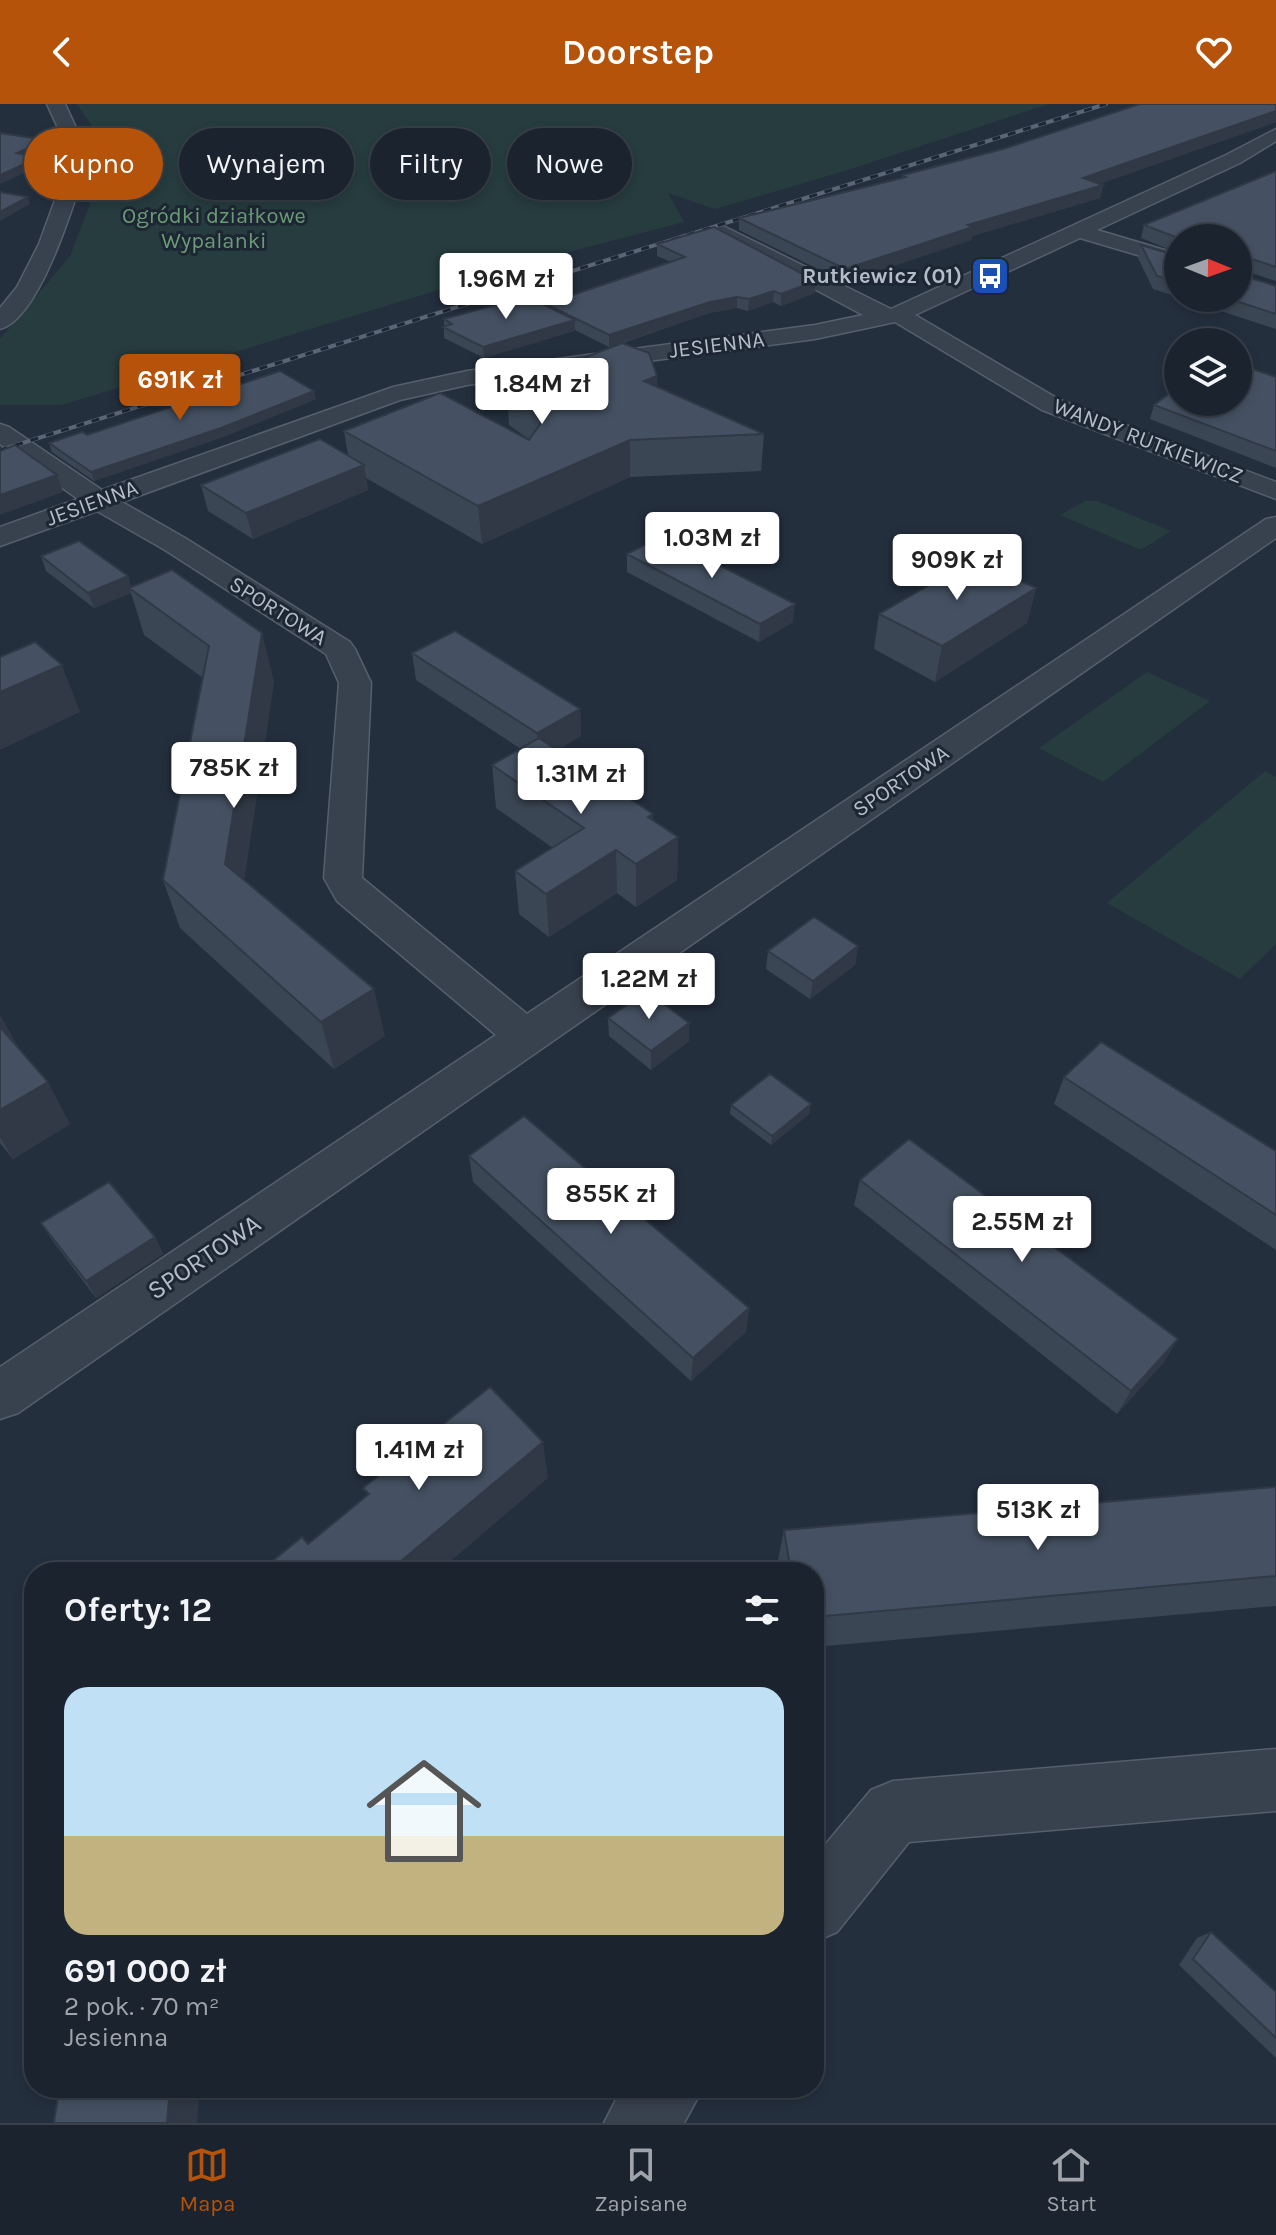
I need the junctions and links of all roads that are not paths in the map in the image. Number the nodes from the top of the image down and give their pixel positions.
1 (56, 104) edge
2 (1276, 134) edge
3 (1080, 231) junction
4 (723, 232) edge
5 (1164, 257) edge
6 (892, 316) junction
7 (0, 322) edge
8 (0, 432) edge
9 (1276, 491) edge
10 (98, 500) junction
11 (1276, 525) edge
12 (0, 537) edge
13 (526, 1036) junction
14 (0, 1396) edge
15 (1276, 1780) edge
16 (824, 1897) edge
17 (660, 2098) edge
18 (639, 2123) edge

1 - 7 street
2 - 3 street, JESIENNA
3 - 5 street
3 - 6 street, JESIENNA
4 - 6 street, WANDY RUTKIEWICZ
6 - 9 street, WANDY RUTKIEWICZ
6 - 10 street, JESIENNA
8 - 10 street, SPORTOWA
10 - 12 street, JESIENNA
10 - 13 street, SPORTOWA
11 - 13 street, SPORTOWA
13 - 14 street, SPORTOWA
15 - 16 street
17 - 18 street

